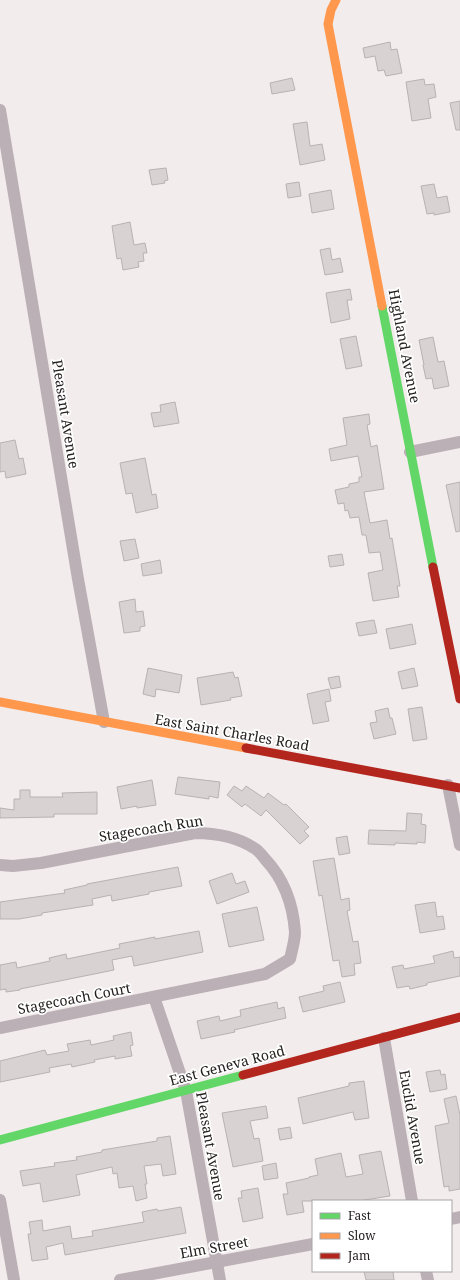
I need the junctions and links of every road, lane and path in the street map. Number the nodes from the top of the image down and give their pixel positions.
1 (336, 0) edge
2 (0, 110) edge
3 (460, 442) edge
4 (410, 452) junction
5 (455, 649) edge
6 (460, 699) edge
7 (0, 702) edge
8 (104, 722) junction
9 (448, 785) junction
10 (460, 788) edge
11 (460, 845) edge
12 (0, 865) edge
13 (154, 997) junction
14 (460, 1017) edge
15 (0, 1028) edge
16 (384, 1038) junction
17 (186, 1091) junction
18 (0, 1140) edge
19 (0, 1200) edge
20 (412, 1200) edge
21 (312, 1244) edge
22 (216, 1262) junction
23 (14, 1280) edge
24 (120, 1280) edge
25 (220, 1280) edge

1 - 4 street, Highland Avenue
2 - 8 street, Pleasant Avenue
3 - 4 street
4 - 5 street, Highland Avenue
5 - 6 street, Highland Avenue
7 - 8 street, East Saint Charles Road
8 - 9 street, East Saint Charles Road
9 - 10 street, East Saint Charles Road
9 - 11 street
12 - 13 street, Stagecoach Run
13 - 15 street, Stagecoach Court
13 - 17 street, Pleasant Avenue
14 - 16 street, East Geneva Road
16 - 17 street, East Geneva Road
16 - 20 street, Euclid Avenue
17 - 18 street, East Geneva Road
17 - 22 street, Pleasant Avenue
19 - 23 street
21 - 22 street, Elm Street
22 - 24 street, Elm Street
22 - 25 street, Pleasant Avenue

